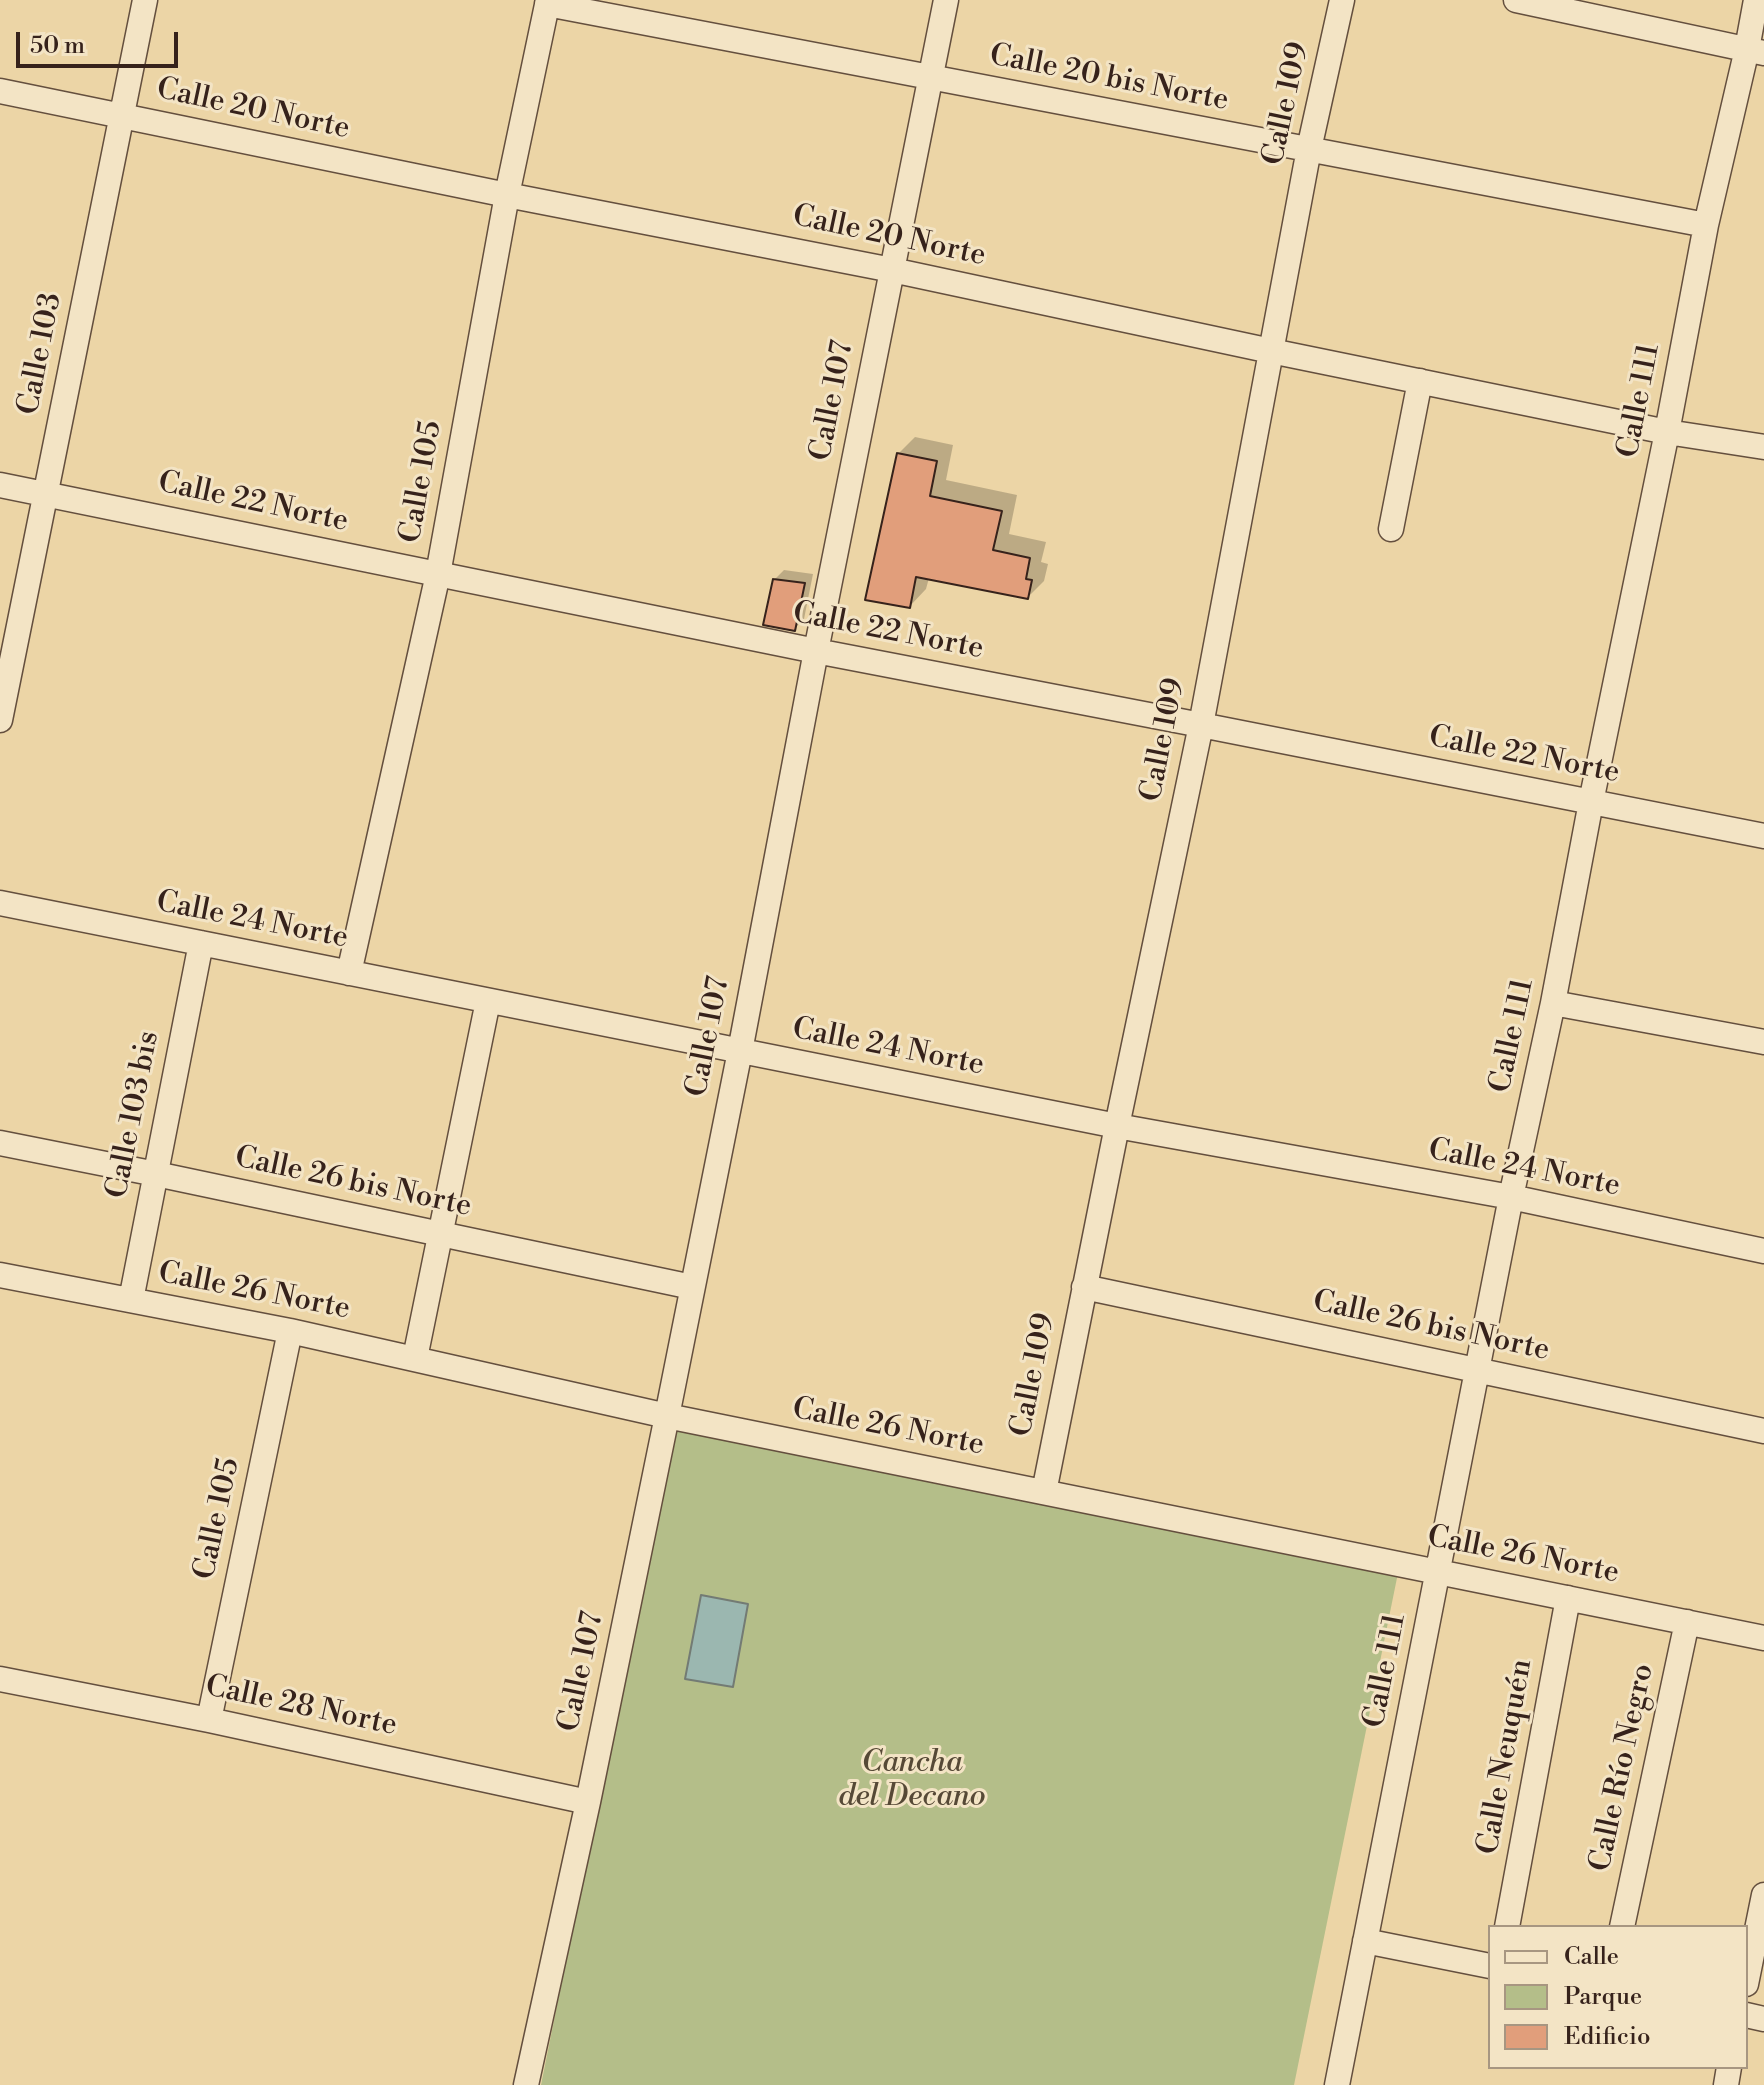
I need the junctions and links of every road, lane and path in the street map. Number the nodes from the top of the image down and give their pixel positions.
1 (145, 0) edge
2 (946, 0) edge
3 (1342, 0) edge
4 (1516, 0) edge
5 (1756, 0) edge
6 (548, 2) edge
7 (1755, 51) edge
8 (931, 77) junction
9 (0, 91) edge
10 (121, 116) junction
11 (1309, 149) junction
12 (507, 195) junction
13 (1706, 225) junction
14 (892, 270) junction
15 (1271, 351) junction
16 (1420, 381) junction
17 (1667, 432) junction
18 (1764, 447) edge
19 (0, 485) edge
20 (46, 493) junction
21 (1391, 529) dead end
22 (438, 574) junction
23 (816, 651) junction
24 (0, 720) edge
25 (1201, 725) junction
26 (1591, 802) junction
27 (1764, 836) edge
28 (0, 903) edge
29 (201, 943) junction
30 (349, 973) junction
31 (488, 1001) junction
32 (1553, 1003) junction
33 (1764, 1042) edge
34 (740, 1051) junction
35 (1117, 1126) junction
36 (0, 1143) edge
37 (156, 1174) junction
38 (1511, 1197) junction
39 (439, 1234) junction
40 (1764, 1251) edge
41 (0, 1275) edge
42 (692, 1287) junction
43 (1084, 1287) junction
44 (131, 1300) junction
45 (290, 1331) junction
46 (415, 1358) junction
47 (1478, 1370) junction
48 (667, 1416) junction
49 (1764, 1431) edge
50 (1044, 1492) junction
51 (1438, 1572) junction
52 (1568, 1598) junction
53 (1687, 1622) junction
54 (1764, 1638) edge
55 (0, 1679) edge
56 (209, 1720) junction
57 (588, 1802) junction
58 (1764, 1895) edge
59 (1507, 1925) edge
60 (1622, 1925) edge
61 (1365, 1941) junction
62 (1488, 1966) edge
63 (1748, 1974) edge
64 (526, 2085) edge
65 (1337, 2085) edge

1 - 10 street, Calle 103
2 - 8 street, Calle 107
3 - 11 street, Calle 109
4 - 7 street
5 - 7 street, Calle 111
6 - 8 street, Calle 20 bis Norte
6 - 12 street, Calle 105
7 - 13 street, Calle 111
8 - 11 street, Calle 20 bis Norte
8 - 14 street, Calle 107
9 - 10 street, Calle 20 Norte
10 - 12 street, Calle 20 Norte
10 - 20 street, Calle 103
11 - 13 street, Calle 20 bis Norte
11 - 15 street, Calle 109
12 - 14 street, Calle 20 Norte
12 - 22 street, Calle 105
13 - 17 street, Calle 111
14 - 15 street, Calle 20 Norte
14 - 23 street, Calle 107
15 - 16 street, Calle 20 Norte
15 - 25 street, Calle 109
16 - 17 street, Calle 20 Norte
16 - 21 street
17 - 18 street, Calle 20 Norte
17 - 26 street, Calle 111
19 - 20 street, Calle 22 Norte
20 - 22 street, Calle 22 Norte
20 - 24 street, Calle 103
22 - 23 street, Calle 22 Norte
22 - 30 street, Calle 105
23 - 25 street, Calle 22 Norte
23 - 34 street, Calle 107
25 - 26 street, Calle 22 Norte
25 - 35 street, Calle 109
26 - 27 street, Calle 22 Norte
26 - 32 street, Calle 111
28 - 29 street, Calle 24 Norte
29 - 30 street, Calle 24 Norte
29 - 37 street, Calle 103 bis
30 - 31 street, Calle 24 Norte
31 - 34 street, Calle 24 Norte
31 - 39 street
32 - 33 street
32 - 38 street, Calle 111
34 - 35 street, Calle 24 Norte
34 - 42 street, Calle 107
35 - 38 street, Calle 24 Norte
35 - 43 street, Calle 109
36 - 37 street, Calle 26 bis Norte
37 - 39 street, Calle 26 bis Norte
37 - 44 street, Calle 103 bis
38 - 40 street, Calle 24 Norte
38 - 47 street, Calle 111
39 - 42 street, Calle 26 bis Norte
39 - 46 street
41 - 44 street, Calle 26 Norte
42 - 48 street, Calle 107
43 - 47 street, Calle 26 bis Norte
43 - 50 street, Calle 109
44 - 45 street, Calle 26 Norte
45 - 46 street, Calle 26 Norte
45 - 56 street, Calle 105
46 - 48 street, Calle 26 Norte
47 - 49 street, Calle 26 bis Norte
47 - 51 street, Calle 111
48 - 50 street, Calle 26 Norte
48 - 57 street, Calle 107
50 - 51 street, Calle 26 Norte
51 - 52 street, Calle 26 Norte
51 - 61 street, Calle 111
52 - 53 street, Calle 26 Norte
52 - 59 street, Calle Neuquén
53 - 54 street, Calle 26 Norte
53 - 60 street, Calle Río Negro
55 - 56 street, Calle 28 Norte
56 - 57 street, Calle 28 Norte
57 - 64 street, Calle 107
58 - 63 street
61 - 62 street
61 - 65 street, Calle 111

